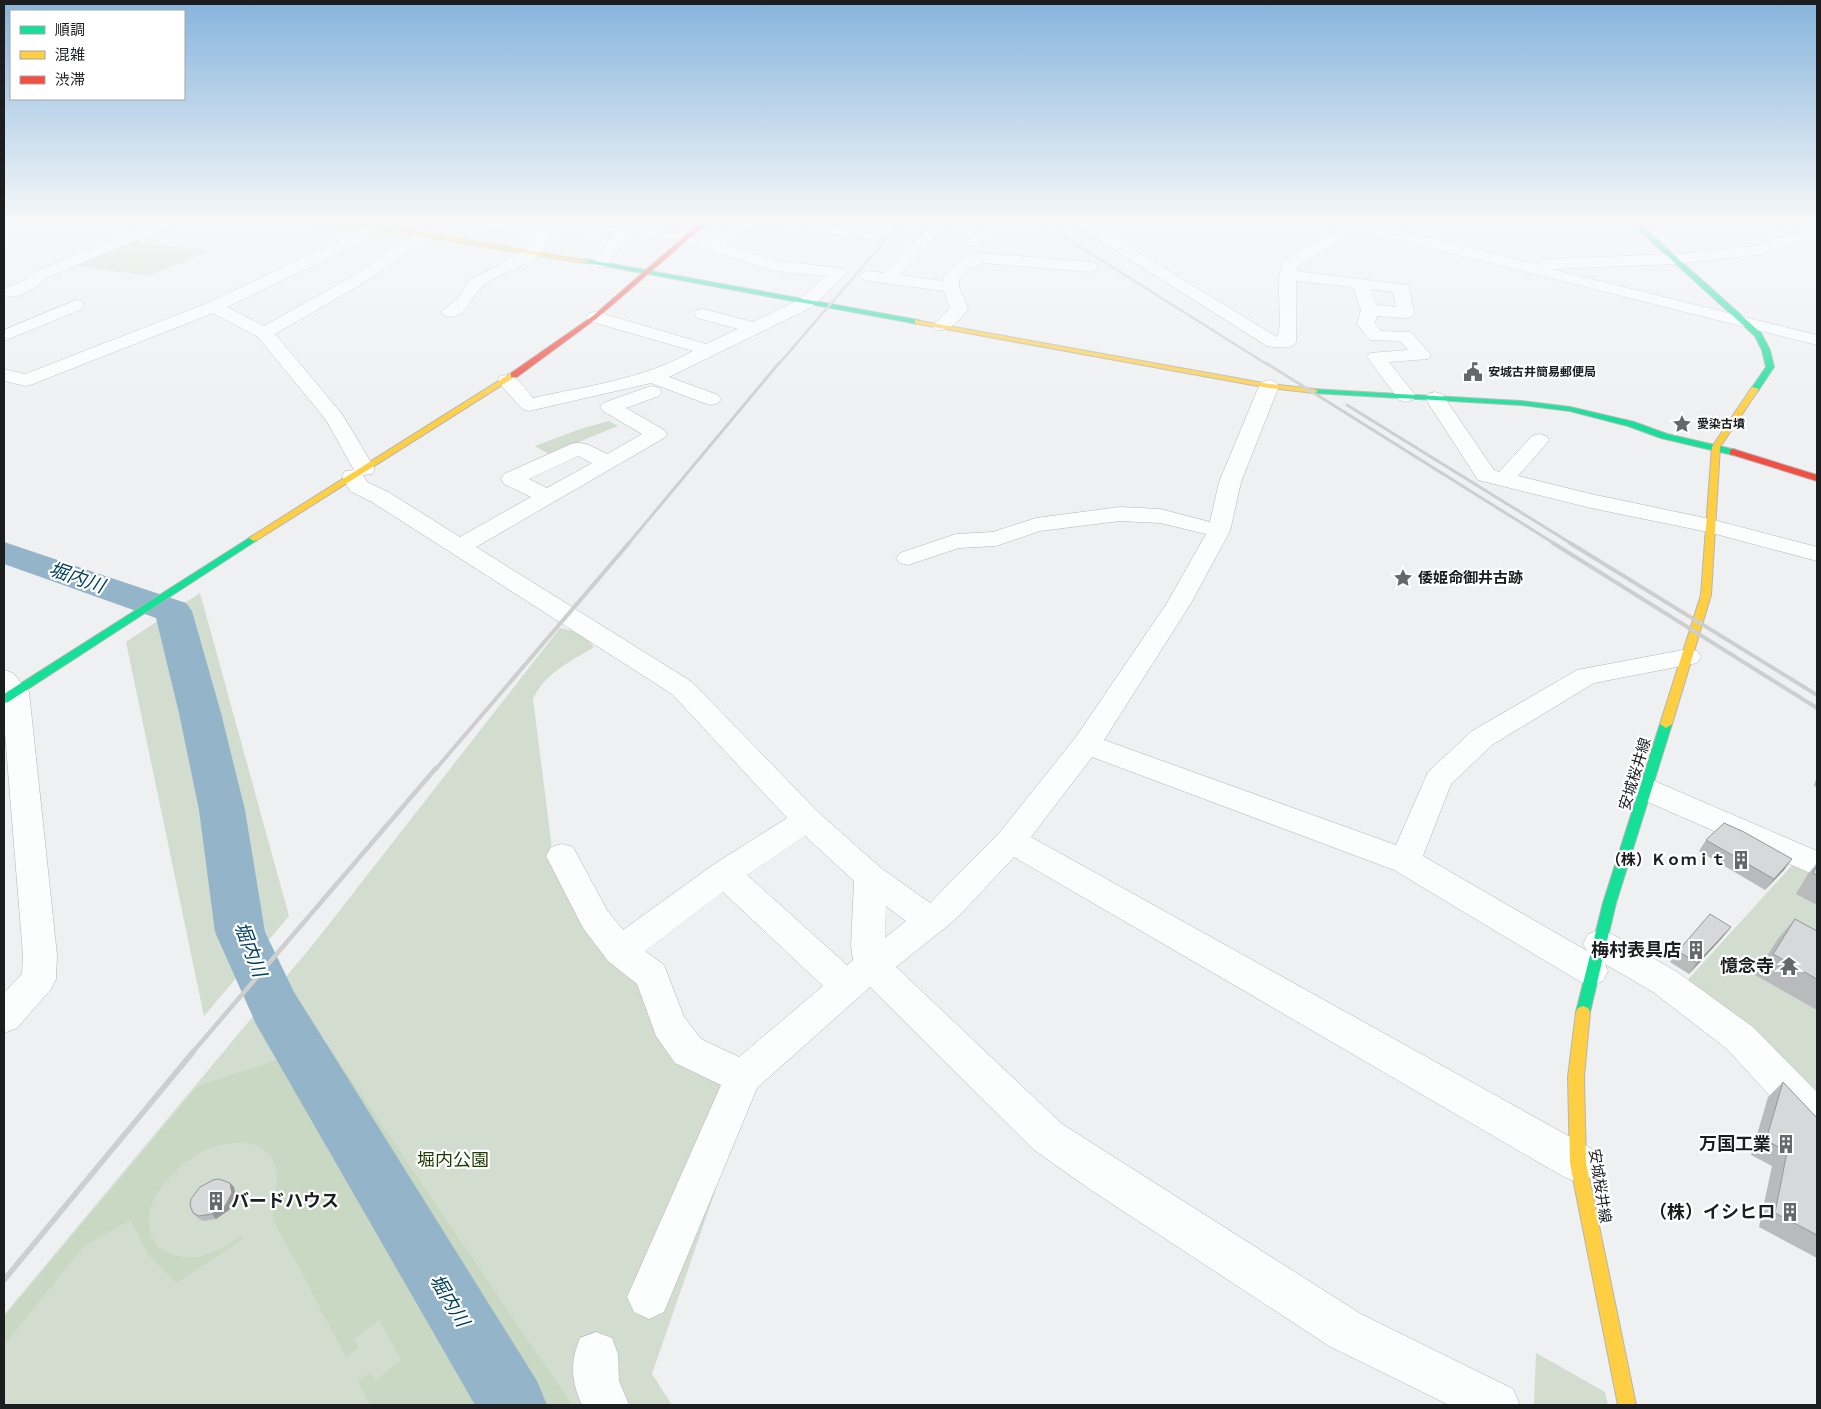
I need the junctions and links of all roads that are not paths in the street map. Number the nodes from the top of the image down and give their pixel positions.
1 (21, 287) edge
2 (254, 287) edge
3 (345, 287) edge
4 (473, 287) edge
5 (632, 287) edge
6 (717, 287) edge
7 (823, 287) edge
8 (951, 287) edge
9 (1184, 287) edge
10 (1288, 287) edge
11 (1361, 287) edge
12 (1383, 287) edge
13 (1602, 287) edge
14 (1705, 287) edge
15 (7, 291) edge
16 (806, 303) junction
17 (214, 306) junction
18 (1370, 310) junction
19 (450, 312) dead end
20 (703, 314) dead end
21 (595, 317) junction
22 (1744, 322) junction
23 (942, 326) junction
24 (756, 328) junction
25 (264, 333) junction
26 (4, 336) edge
27 (1817, 340) edge
28 (708, 350) junction
29 (4, 375) edge
30 (652, 377) junction
31 (508, 380) junction
32 (672, 384) junction
33 (1269, 386) junction
34 (1406, 396) junction
35 (1435, 398) junction
36 (711, 399) dead end
37 (1539, 440) dead end
38 (1716, 447) junction
39 (607, 462) junction
40 (359, 473) junction
41 (1817, 478) edge
42 (1503, 480) junction
43 (547, 497) junction
44 (1710, 526) junction
45 (1219, 531) junction
46 (458, 548) junction
47 (1817, 554) edge
48 (908, 558) dead end
49 (1688, 657) junction
50 (8, 690) edge
51 (1086, 744) junction
52 (1646, 788) junction
53 (807, 820) junction
54 (1011, 840) junction
55 (562, 856) dead end
56 (1405, 861) junction
57 (1817, 864) edge
58 (724, 874) junction
59 (870, 877) junction
60 (930, 921) junction
61 (620, 951) junction
62 (1595, 958) junction
63 (859, 976) junction
64 (4, 1016) edge
65 (743, 1078) junction
66 (1817, 1119) edge
67 (1578, 1164) junction
68 (649, 1297) dead end
69 (596, 1354) dead end
70 (606, 1405) edge
71 (1498, 1405) edge
72 (1627, 1405) edge

1 - 15 street
2 - 17 street
3 - 25 street
4 - 19 street
5 - 21 street
6 - 16 street
7 - 16 street
8 - 23 street
9 - 10 street
11 - 18 street
12 - 18 street
13 - 22 street
14 - 22 street, 安城桜井線
15 - 26 street
16 - 23 street
16 - 24 street
17 - 25 street
17 - 29 street
18 - 34 street
20 - 24 street
21 - 28 street
21 - 31 street
22 - 27 street
22 - 38 street, 安城桜井線
23 - 33 street
24 - 28 street
25 - 40 street
28 - 30 street
30 - 31 street
30 - 32 street
31 - 40 street
32 - 36 street
32 - 39 street
33 - 34 street
33 - 45 street
34 - 35 street
35 - 38 street
35 - 42 street
37 - 42 street
38 - 41 street
38 - 44 street, 安城桜井線
39 - 43 street
39 - 43 street
40 - 46 street
40 - 50 street
42 - 44 street
43 - 46 street
44 - 47 street
44 - 49 street, 安城桜井線
45 - 48 street
45 - 51 street
46 - 53 street
49 - 52 street, 安城桜井線
49 - 56 street
50 - 64 street
51 - 54 street
51 - 56 street
52 - 57 street
52 - 62 street, 安城桜井線
53 - 58 street
53 - 59 street
54 - 60 street
54 - 67 street
55 - 61 street
56 - 62 street
58 - 61 street
58 - 63 street
59 - 60 street
59 - 63 street
60 - 63 street
61 - 65 street
62 - 66 street
62 - 67 street, 安城桜井線
63 - 65 street
63 - 71 street
65 - 68 street
67 - 72 street, 安城桜井線
69 - 70 street

